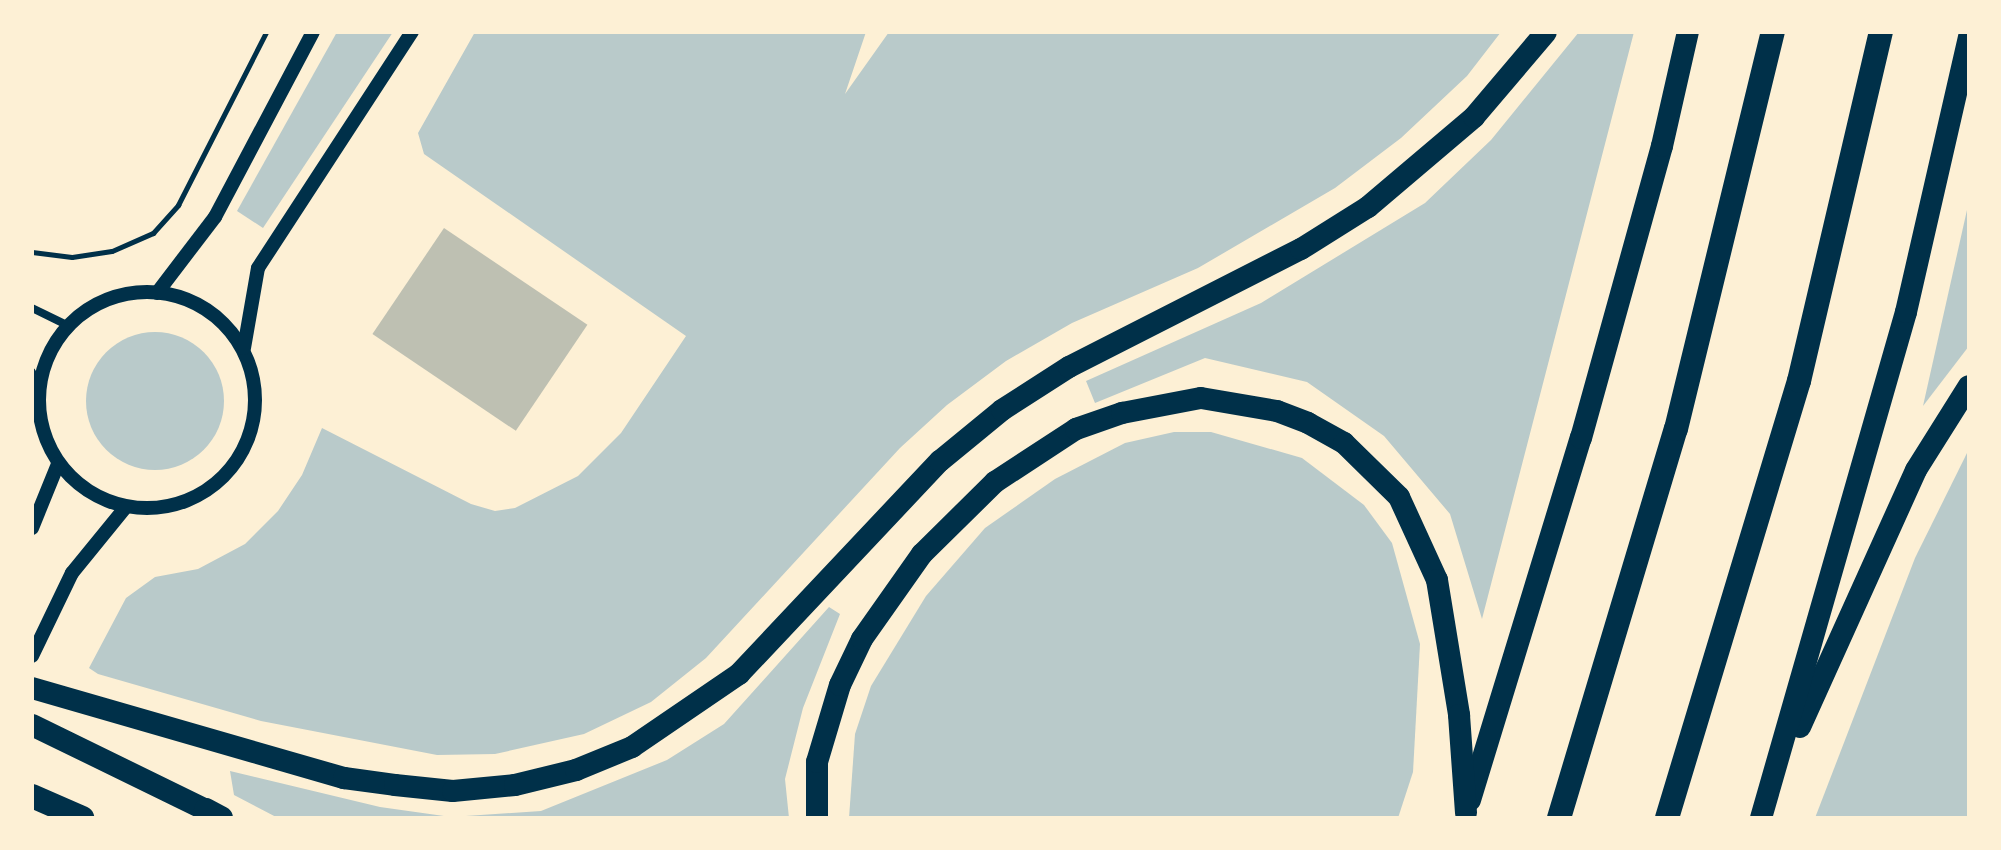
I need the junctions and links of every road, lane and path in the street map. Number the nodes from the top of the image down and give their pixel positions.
1 (266, 32) edge
2 (313, 32) edge
3 (412, 32) edge
4 (1546, 32) edge
5 (1688, 32) edge
6 (1773, 32) edge
7 (1881, 32) edge
8 (1969, 37) edge
9 (32, 252) edge
10 (157, 293) junction
11 (32, 308) edge
12 (67, 325) junction
13 (244, 348) junction
14 (32, 372) edge
15 (1969, 386) edge
16 (38, 389) junction
17 (58, 464) junction
18 (125, 508) junction
19 (32, 528) edge
20 (32, 656) edge
21 (32, 688) edge
22 (32, 725) edge
23 (1777, 771) junction
24 (36, 798) edge
25 (213, 814) edge
26 (1465, 816) edge
27 (82, 818) edge
28 (817, 818) edge
29 (1559, 818) edge
30 (1667, 818) edge
31 (1761, 818) edge

1 - 9 path
2 - 10 street
3 - 13 street
4 - 21 highway
5 - 26 highway
6 - 29 highway
7 - 30 highway
8 - 23 highway
10 - 12 street
10 - 13 street
11 - 12 street
12 - 16 street
13 - 18 street
14 - 16 street
15 - 23 highway
16 - 17 street
17 - 18 street
17 - 19 street
18 - 20 street
22 - 25 highway
23 - 31 highway
24 - 27 highway
26 - 28 highway

